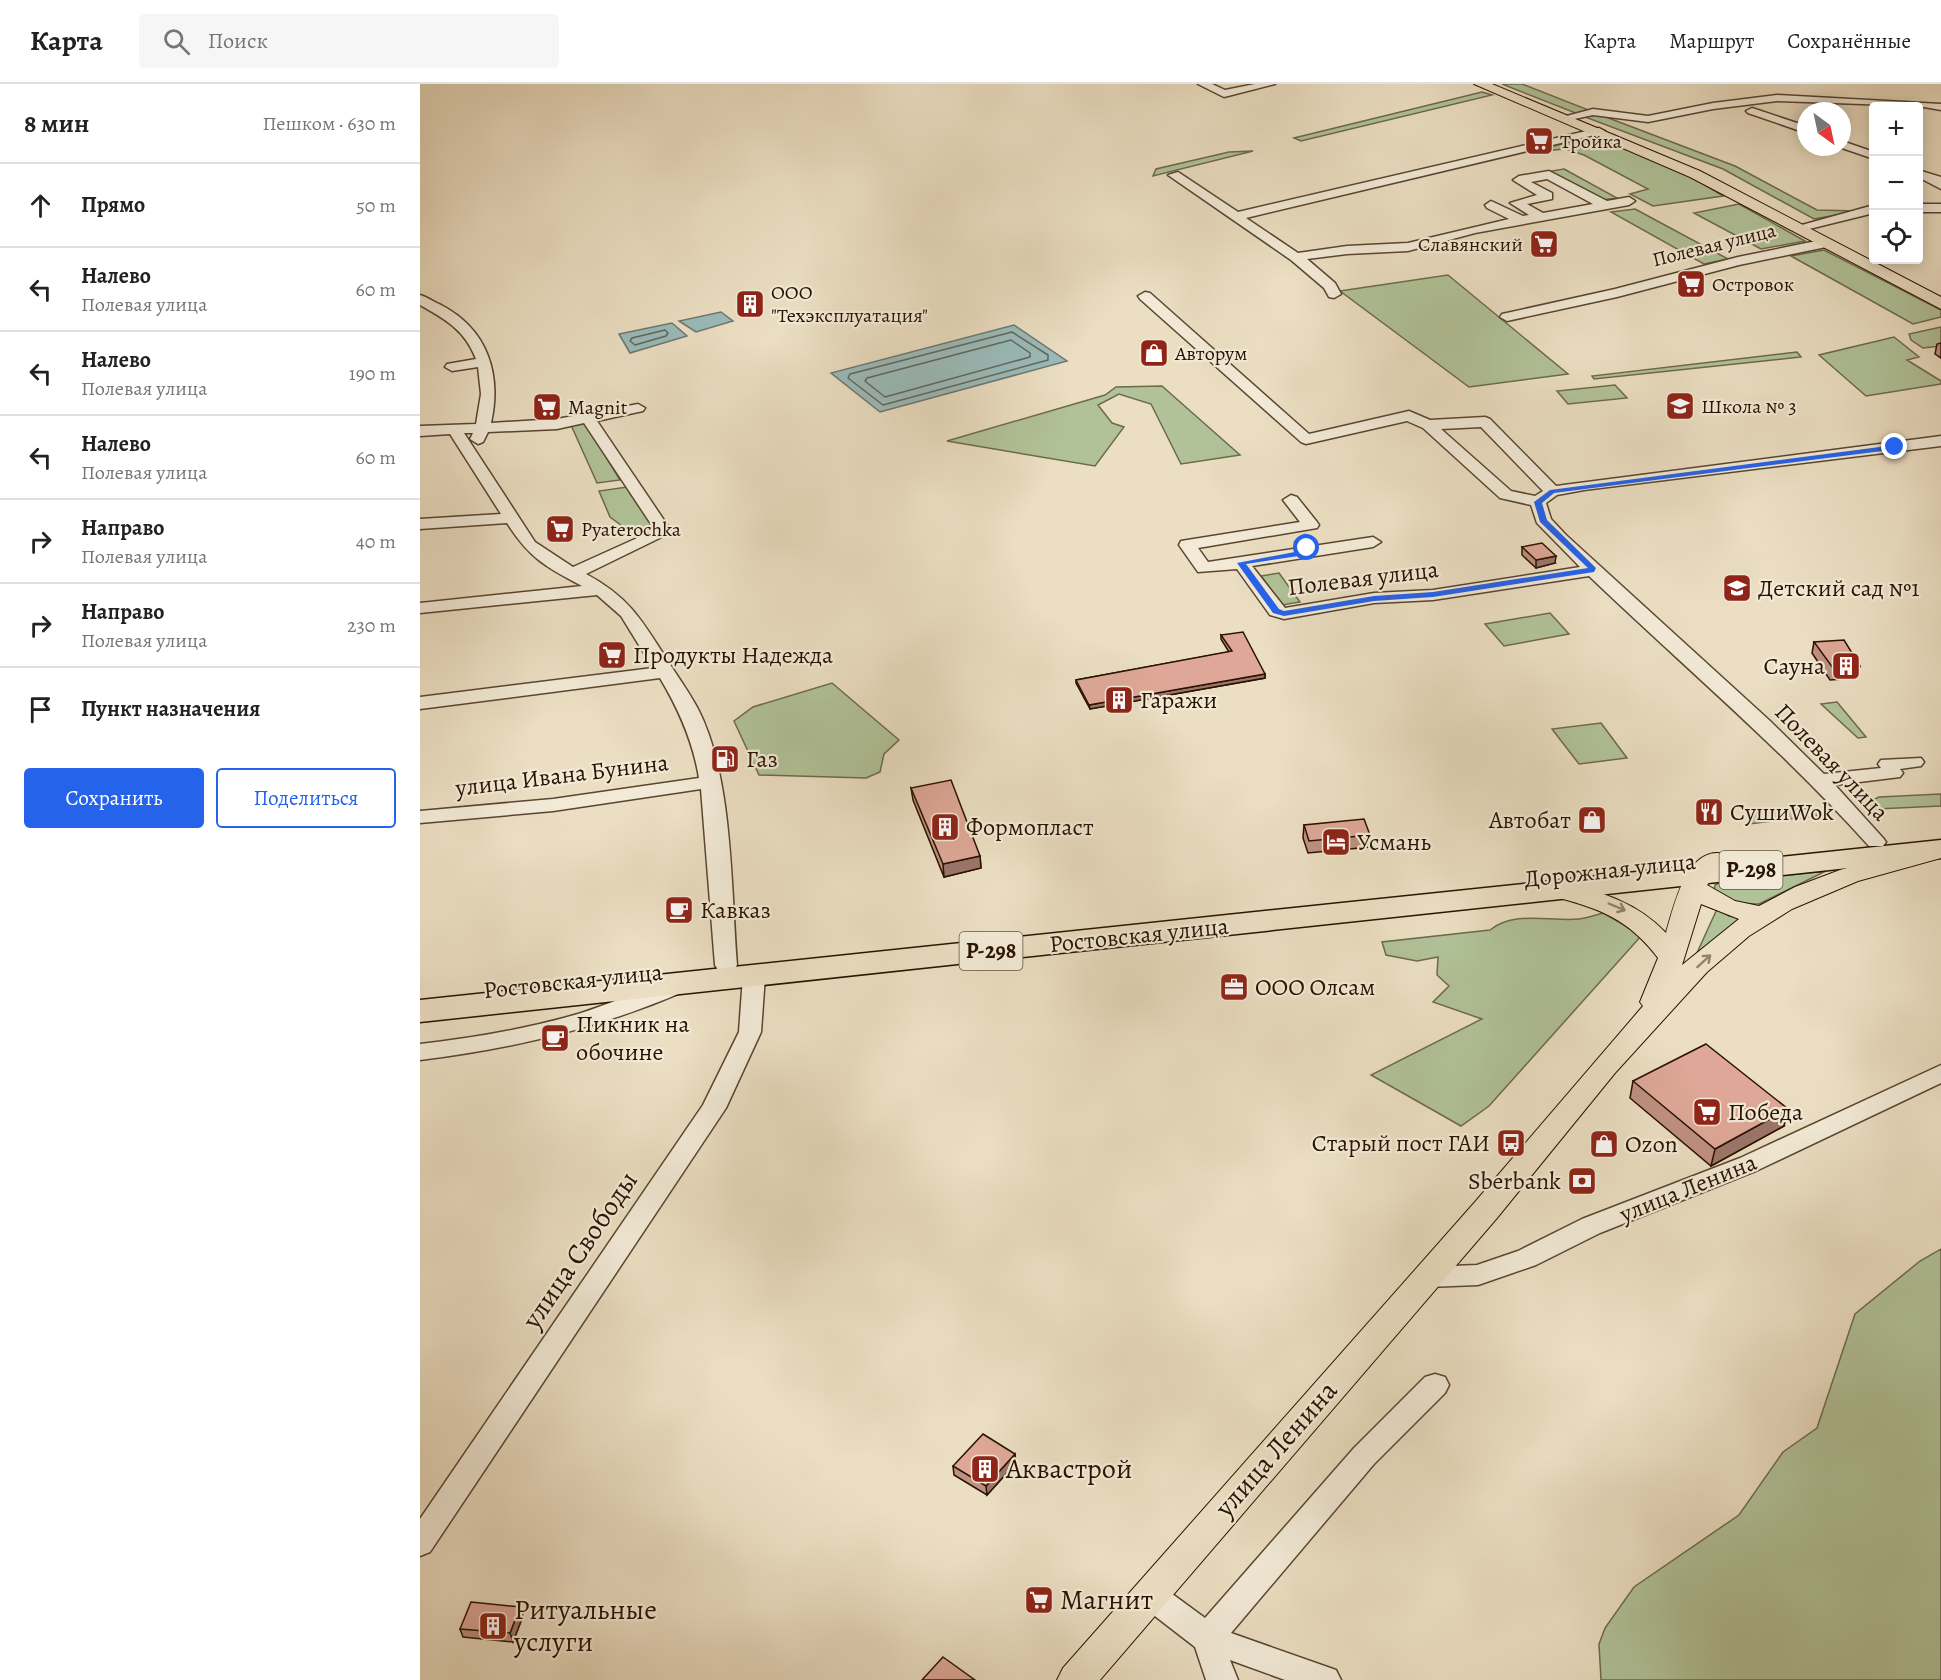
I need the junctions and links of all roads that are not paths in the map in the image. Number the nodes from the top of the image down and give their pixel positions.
1 (1203, 84) edge
2 (1270, 84) edge
3 (1481, 84) edge
4 (1941, 107) edge
5 (1752, 111) dead end
6 (1565, 118) junction
7 (1797, 127) edge
8 (1599, 131) junction
9 (1851, 147) edge
10 (1869, 154) edge
11 (1501, 155) junction
12 (1923, 174) edge
13 (1174, 175) dead end
14 (1549, 175) junction
15 (1941, 186) edge
16 (1629, 201) dead end
17 (1604, 204) junction
18 (1491, 205) dead end
19 (1923, 208) edge
20 (1941, 208) edge
21 (1870, 210) edge
22 (1238, 216) junction
23 (1540, 216) junction
24 (1520, 220) junction
25 (1797, 228) junction
26 (1826, 243) junction
27 (1296, 256) junction
28 (1334, 294) dead end
29 (1144, 296) dead end
30 (420, 299) edge
31 (1941, 304) edge
32 (1507, 316) dead end
33 (483, 362) junction
34 (452, 367) dead end
35 (638, 408) dead end
36 (588, 418) junction
37 (1428, 425) junction
38 (454, 429) junction
39 (483, 429) junction
40 (420, 431) edge
41 (1941, 441) edge
42 (471, 456) junction
43 (1545, 496) junction
44 (1291, 500) dead end
45 (510, 518) junction
46 (420, 524) edge
47 (1302, 541) junction
48 (1373, 542) dead end
49 (1241, 563) junction
50 (1594, 570) junction
51 (573, 574) junction
52 (601, 589) junction
53 (420, 608) edge
54 (664, 672) junction
55 (420, 703) edge
56 (1914, 762) dead end
57 (1821, 780) junction
58 (710, 782) junction
59 (420, 817) edge
60 (1941, 835) edge
61 (1876, 842) junction
62 (1941, 849) edge
63 (1702, 874) junction
64 (1495, 882) joint
65 (1561, 890) junction
66 (1763, 914) junction
67 (1671, 957) junction
68 (740, 971) junction
69 (681, 984) junction
70 (420, 996) edge
71 (420, 1011) edge
72 (1647, 1016) junction
73 (420, 1052) edge
74 (1941, 1073) edge
75 (1427, 1276) junction
76 (1435, 1385) dead end
77 (420, 1543) edge
78 (1149, 1594) junction
79 (1207, 1638) junction
80 (1076, 1680) edge
81 (1222, 1680) edge
82 (1325, 1680) edge

1 - 2 street
3 - 6 main road, Полевая улица
4 - 6 street
5 - 7 street
6 - 8 main road, Полевая улица
8 - 11 street
8 - 25 main road, Полевая улица
9 - 10 street
11 - 14 street
11 - 22 street
12 - 15 street
13 - 22 street
14 - 17 street
14 - 23 street
16 - 17 street
17 - 23 street
18 - 24 street
19 - 20 street
21 - 25 street, Полевая улица
22 - 27 street
23 - 24 street
24 - 27 street
25 - 26 main road, Полевая улица
26 - 31 main road, Полевая улица
26 - 32 street, Полевая улица
27 - 28 street
29 - 37 street
30 - 33 street
33 - 34 street
33 - 39 street
35 - 36 street
36 - 39 street
36 - 51 street
37 - 43 street
37 - 43 street, Полевая улица
38 - 39 street
38 - 40 street
38 - 42 street
39 - 42 street
41 - 43 street
42 - 45 street
43 - 50 street, Полевая улица
44 - 47 street
45 - 46 street
45 - 51 street
47 - 48 street
47 - 49 street
47 - 49 street
49 - 50 street, Полевая улица
50 - 57 street, Полевая улица
51 - 52 street
52 - 53 street
52 - 54 street
54 - 55 street
54 - 58 street
56 - 57 street
57 - 61 street, Полевая улица
58 - 59 street, улица Ивана Бунина
58 - 68 street
60 - 61 highway, Дорожная улица / Р-298
61 - 63 highway, Дорожная улица / Р-298
62 - 63 highway, Дорожная улица / Р-298
62 - 66 main road
63 - 64 highway, Дорожная улица / Р-298
63 - 65 highway, Дорожная улица / Р-298
63 - 66 main road
63 - 67 main road
64 - 68 highway, Ростовская улица / Р-298
65 -> 67 main road
65 - 68 highway, Ростовская улица / Р-298
72 -> 66 main road
67 - 72 main road
68 - 69 highway, Ростовская улица / Р-298
68 - 70 highway, Ростовская улица / Р-298
68 - 77 street, улица Свободы
69 - 71 highway, Ростовская улица / Р-298
69 - 73 street, Ростовская улица
72 - 75 main road, улица Ленина
74 - 75 street, улица Ленина
75 - 78 main road, улица Ленина
76 - 79 street
78 - 79 street
78 - 80 main road, улица Ленина
79 - 81 street
79 - 82 street

